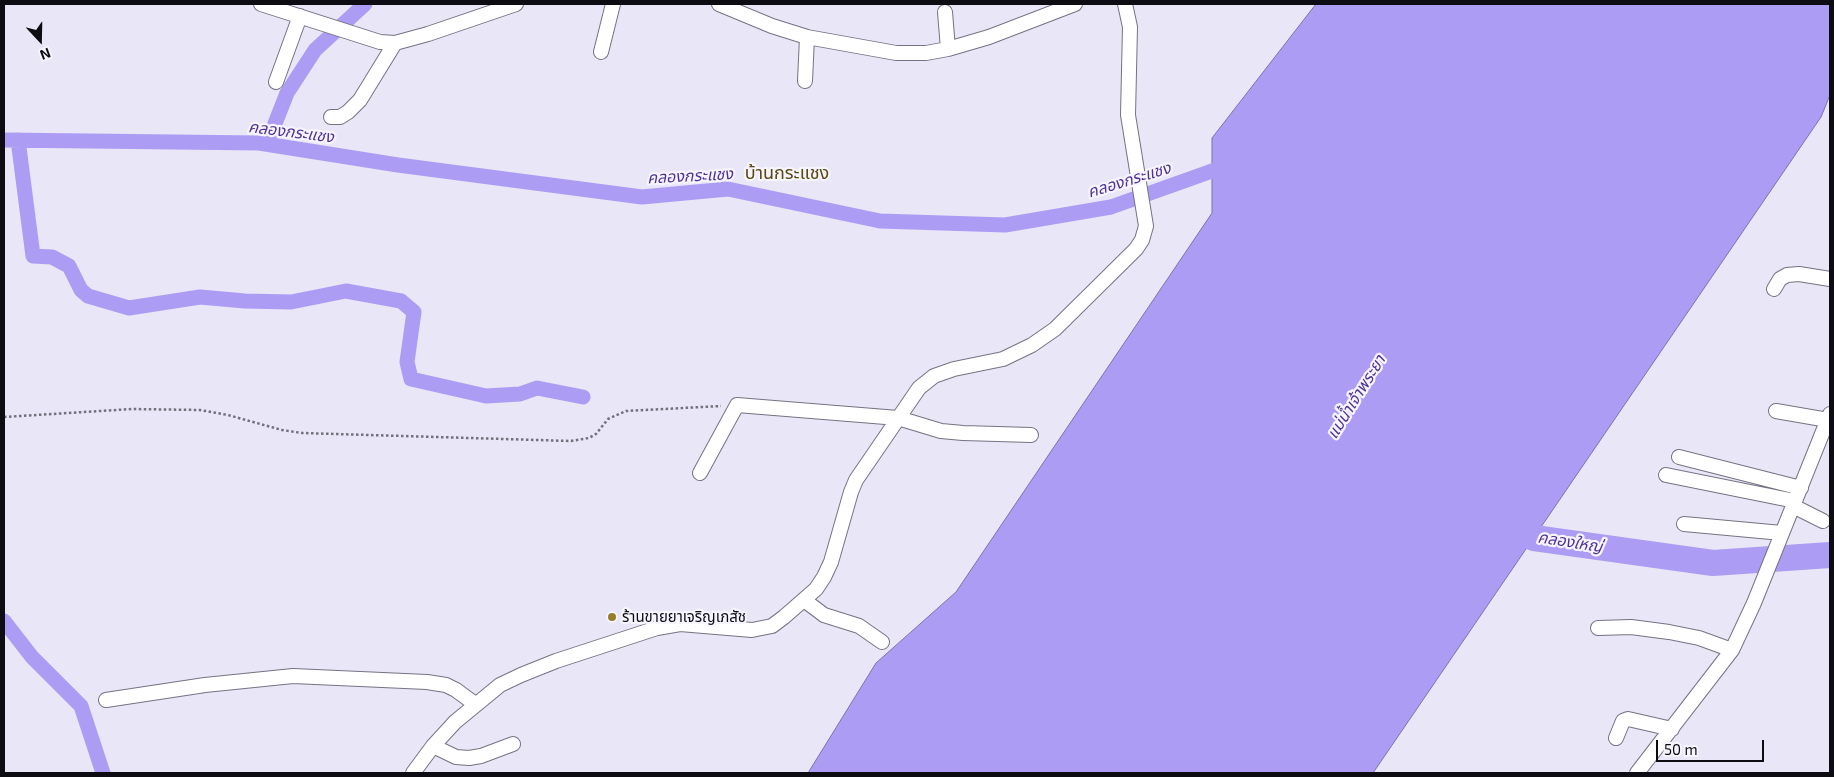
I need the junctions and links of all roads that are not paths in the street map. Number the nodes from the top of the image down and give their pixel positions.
1 (261, 4) edge
2 (516, 4) edge
3 (613, 4) edge
4 (719, 4) edge
5 (1075, 4) edge
6 (1125, 4) edge
7 (946, 12) dead end
8 (300, 16) junction
9 (807, 36) junction
10 (395, 43) junction
11 (948, 50) junction
12 (601, 52) dead end
13 (804, 81) dead end
14 (276, 82) dead end
15 (331, 117) dead end
16 (1830, 278) edge
17 (1774, 288) dead end
18 (1776, 412) dead end
19 (1829, 417) edge
20 (898, 418) junction
21 (1031, 435) dead end
22 (1679, 457) dead end
23 (700, 473) dead end
24 (1666, 475) dead end
25 (1796, 499) junction
26 (1823, 521) dead end
27 (1684, 524) dead end
28 (1782, 533) junction
29 (804, 600) junction
30 (1598, 628) dead end
31 (882, 642) dead end
32 (1732, 650) junction
33 (106, 700) dead end
34 (475, 704) junction
35 (1672, 729) junction
36 (1616, 738) dead end
37 (513, 744) dead end
38 (433, 746) junction
39 (1641, 768) edge
40 (413, 773) edge

1 - 8 street
2 - 10 street
3 - 12 street
4 - 9 street
5 - 11 street
6 - 20 street
7 - 11 street
8 - 10 street
8 - 14 street
9 - 11 street
9 - 13 street
10 - 15 street
16 - 17 street
18 - 19 street
19 - 25 street
20 - 21 street
20 - 23 street
20 - 29 street
22 - 25 street
24 - 25 street
25 - 26 street
25 - 28 street
27 - 28 street
28 - 32 street
29 - 31 street
29 - 34 street
30 - 32 street
32 - 35 street
33 - 34 street
34 - 38 street
35 - 36 street
35 - 39 street
37 - 38 street
38 - 40 street

